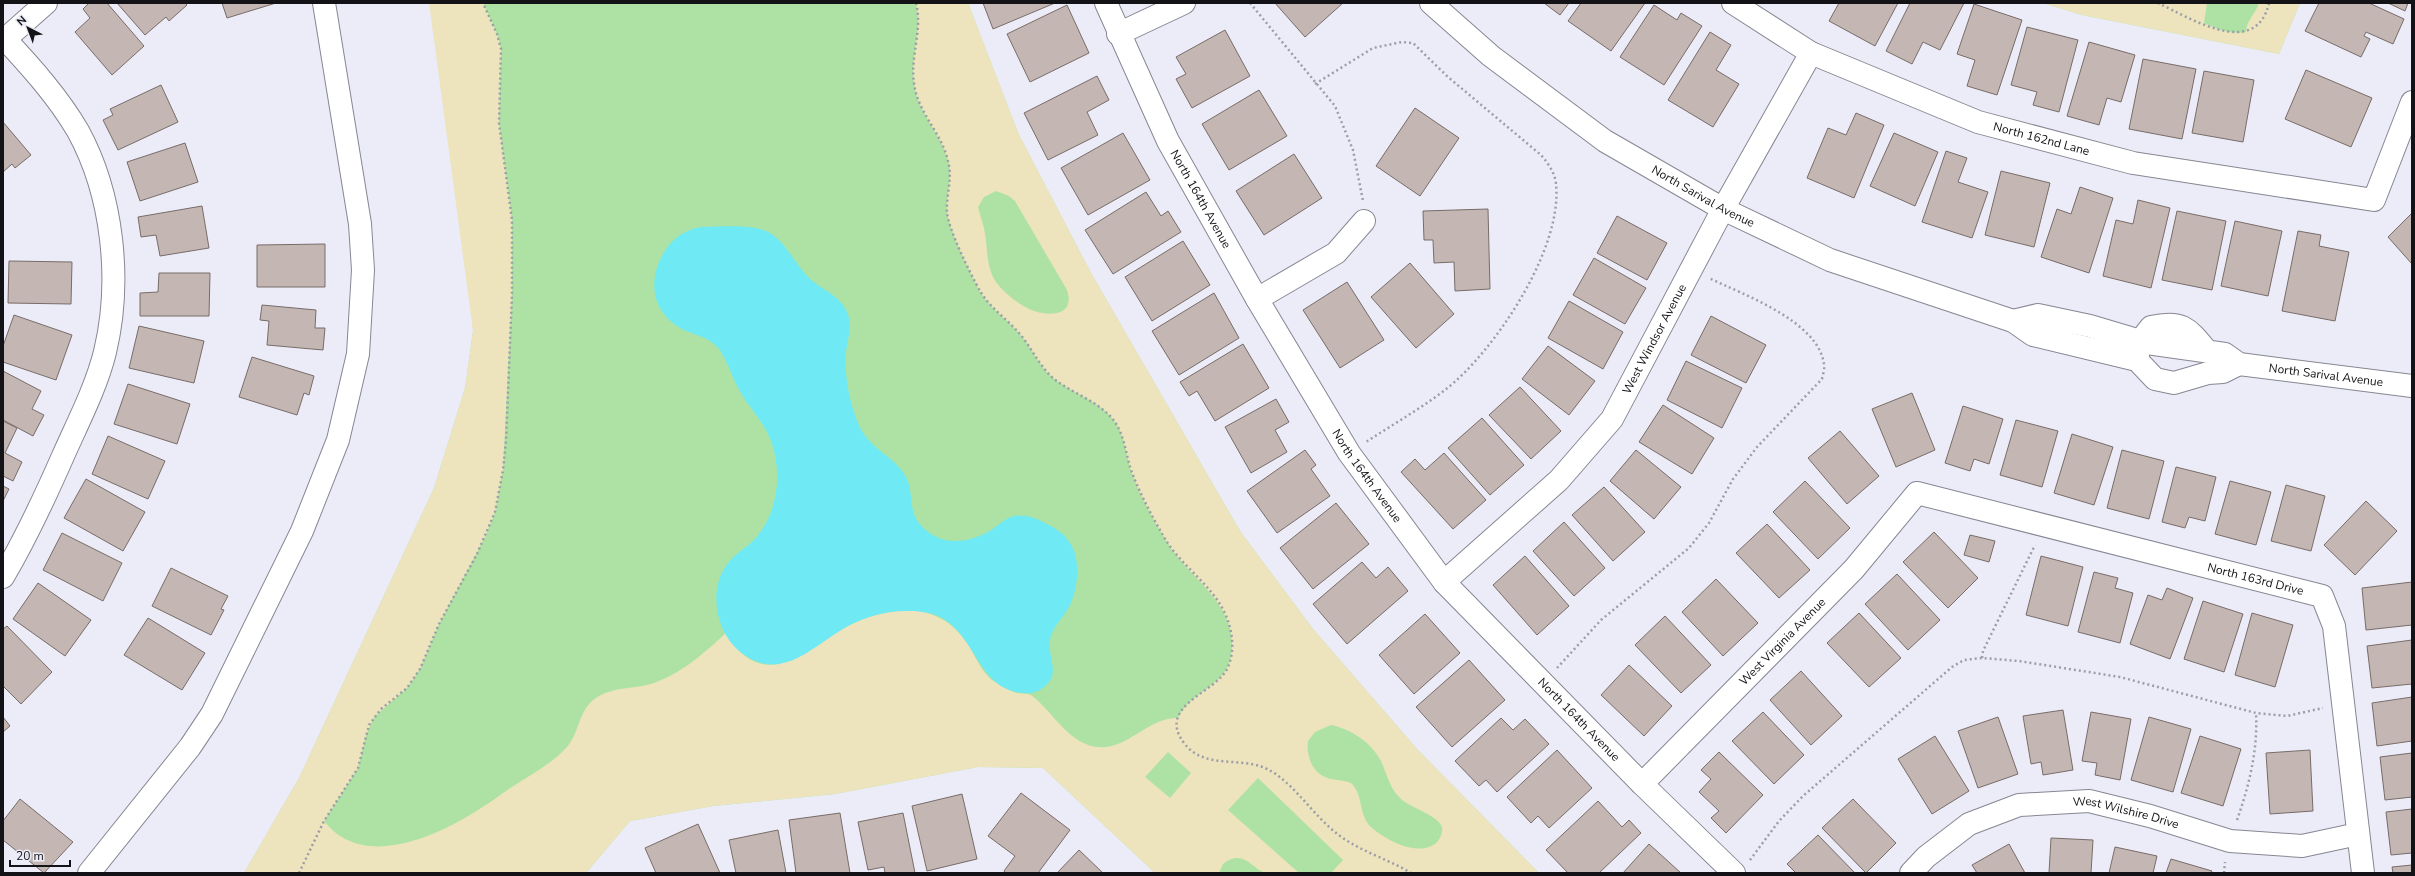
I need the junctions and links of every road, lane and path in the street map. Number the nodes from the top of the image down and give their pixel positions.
1 (46, 3) edge
2 (324, 3) edge
3 (483, 3) edge
4 (916, 3) edge
5 (1106, 3) edge
6 (1184, 3) edge
7 (1250, 3) edge
8 (1431, 3) edge
9 (1733, 3) edge
10 (2158, 3) edge
11 (2269, 3) edge
12 (1118, 34) junction
13 (4, 40) edge
14 (1812, 53) junction
15 (1315, 84) junction
16 (2412, 102) edge
17 (1723, 208) junction
18 (1364, 221) joint
19 (1691, 270) junction
20 (1257, 299) junction
21 (2013, 321) junction
22 (2090, 326) junction
23 (2086, 347) junction
24 (2138, 351) junction
25 (2239, 364) junction
26 (2412, 386) edge
27 (1349, 453) junction
28 (1917, 493) joint
29 (2041, 524) junction
30 (3, 577) edge
31 (1444, 582) junction
32 (1982, 658) junction
33 (1543, 683) junction
34 (2343, 703) junction
35 (2256, 713) junction
36 (1642, 784) junction
37 (2358, 834) junction
38 (2230, 841) junction
39 (1740, 869) edge
40 (90, 873) edge
41 (299, 873) edge
42 (1411, 873) edge
43 (1911, 873) edge
44 (2363, 873) edge

1 - 13 street
2 - 40 street
3 - 41 path
4 - 42 path
5 - 12 street, North 164th Avenue
6 - 12 street
7 - 15 path
8 - 17 street, North Sarival Avenue
9 - 14 street, North 162nd Lane
10 - 11 path
12 - 20 street, North 164th Avenue
13 - 30 street
14 - 16 street, North 162nd Lane
14 - 17 street, West Windsor Avenue
15 - 18 path
15 - 27 path
17 - 19 street, West Windsor Avenue
17 - 21 street, North Sarival Avenue
18 - 20 street
19 - 31 street, West Windsor Avenue
19 - 33 path
20 - 27 street, North 164th Avenue
21 - 22 street
21 - 23 street, North Sarival Avenue
22 - 23 street
22 - 24 street
23 - 24 street, North Sarival Avenue
24 - 25 street
24 - 25 street, North Sarival Avenue
25 - 26 street, North Sarival Avenue
27 - 31 street, North 164th Avenue
28 - 29 street, North 163rd Drive
28 - 36 street, West Virginia Avenue
29 - 32 path
29 - 34 street, North 163rd Drive
31 - 33 street, North 164th Avenue
32 - 35 path
32 - 39 path
33 - 36 street, North 164th Avenue
34 - 35 path
34 - 37 street, North 163rd Drive
35 - 38 path
36 - 39 street, North 164th Avenue
37 - 38 street, West Wilshire Drive
37 - 44 street, North 163rd Drive
38 - 43 street, West Wilshire Drive

